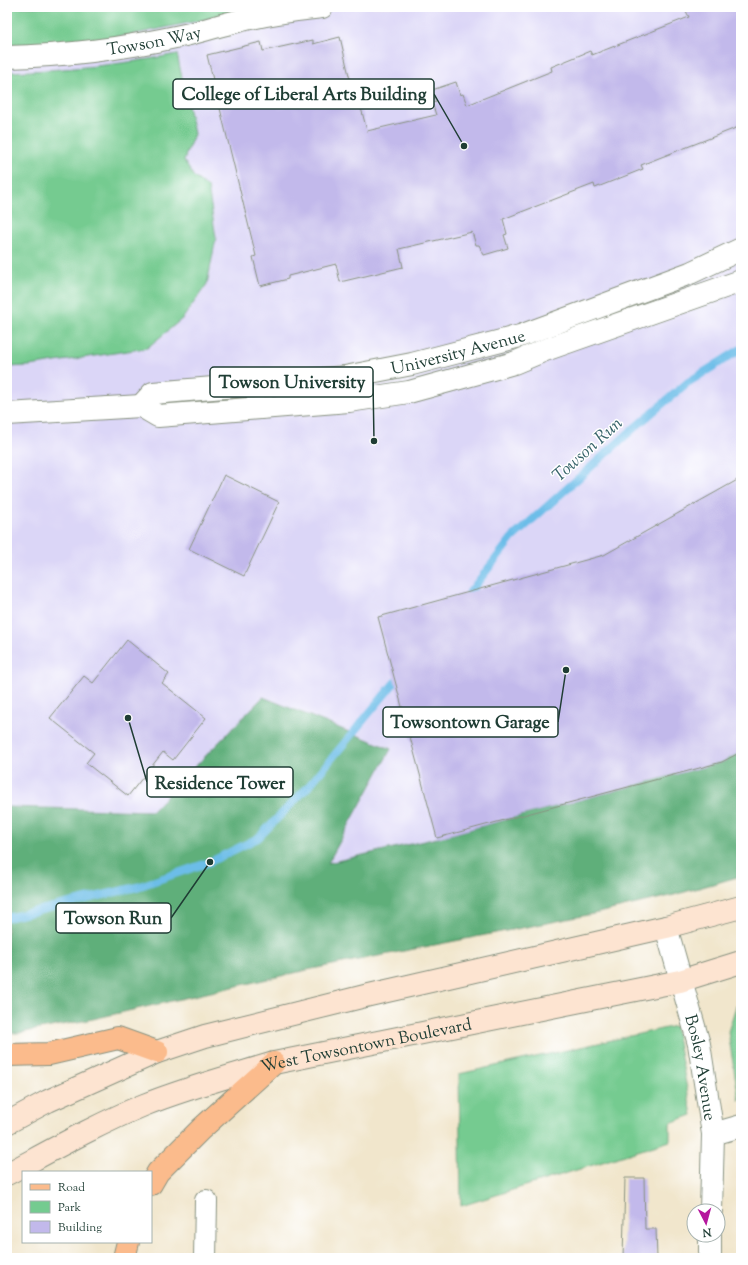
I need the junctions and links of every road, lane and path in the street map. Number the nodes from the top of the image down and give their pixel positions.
1 (322, 7) edge
2 (7, 57) edge
3 (741, 249) edge
4 (741, 281) edge
5 (141, 406) junction
6 (7, 414) edge
7 (741, 907) edge
8 (666, 927) junction
9 (741, 962) edge
10 (680, 981) junction
11 (157, 1052) junction
12 (7, 1056) edge
13 (274, 1063) junction
14 (7, 1123) edge
15 (741, 1126) edge
16 (713, 1134) junction
17 (7, 1174) edge
18 (152, 1182) edge
19 (206, 1201) dead end
20 (711, 1203) edge
21 (128, 1243) edge
22 (710, 1243) edge
23 (124, 1258) edge
24 (205, 1258) edge
25 (710, 1258) edge

1 - 2 street, Towson Way
3 - 5 street, University Avenue
4 - 5 street, University Avenue
5 - 6 street
7 - 8 main road
8 - 10 street, Bosley Avenue
8 - 11 main road
9 - 10 main road, West Towsontown Boulevard
10 - 13 main road, West Towsontown Boulevard
10 - 16 street, Bosley Avenue
11 - 12 main road
11 - 14 main road
13 - 17 main road, West Towsontown Boulevard
13 - 18 main road
15 - 16 street
16 - 20 street, Bosley Avenue
19 - 24 street
21 - 23 main road
22 - 25 street

